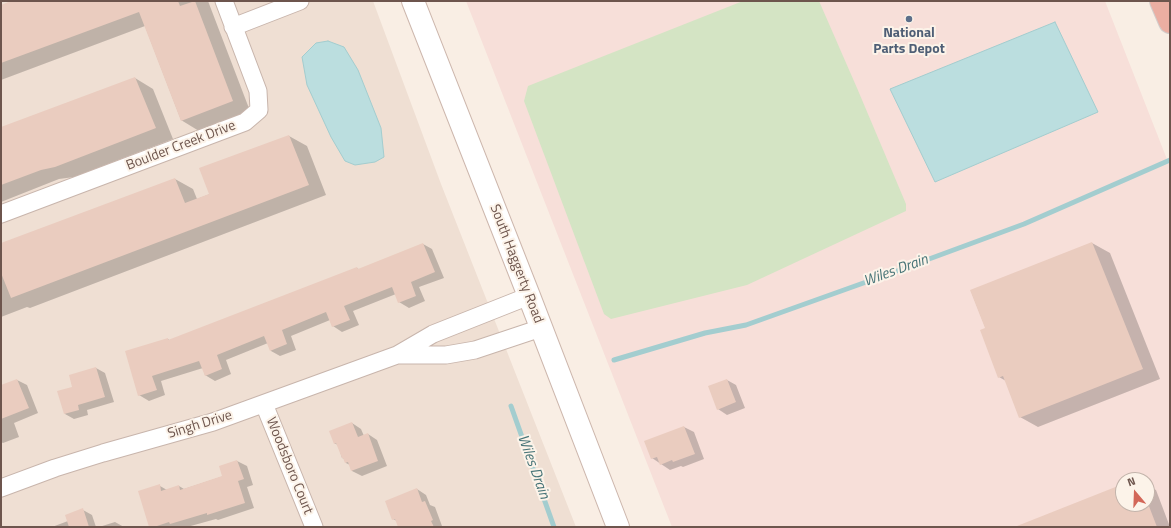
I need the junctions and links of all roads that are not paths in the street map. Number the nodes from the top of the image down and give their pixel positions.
1 (300, 1) edge
2 (413, 1) edge
3 (1161, 1) edge
4 (225, 5) edge
5 (1170, 22) edge
6 (233, 27) junction
7 (1, 214) edge
8 (529, 296) junction
9 (541, 328) junction
10 (397, 355) junction
11 (264, 404) junction
12 (1, 488) edge
13 (314, 527) edge
14 (618, 527) edge

1 - 6 street
2 - 8 main road, South Haggerty Road
3 - 5 highway
4 - 6 street, Boulder Creek Drive
6 - 7 street, Boulder Creek Drive
8 - 9 main road, South Haggerty Road
8 - 10 street, Singh Drive
9 - 10 street, Singh Drive
9 - 14 main road, South Haggerty Road
10 - 11 street, Singh Drive
11 - 12 street, Singh Drive
11 - 13 street, Woodsboro Court

